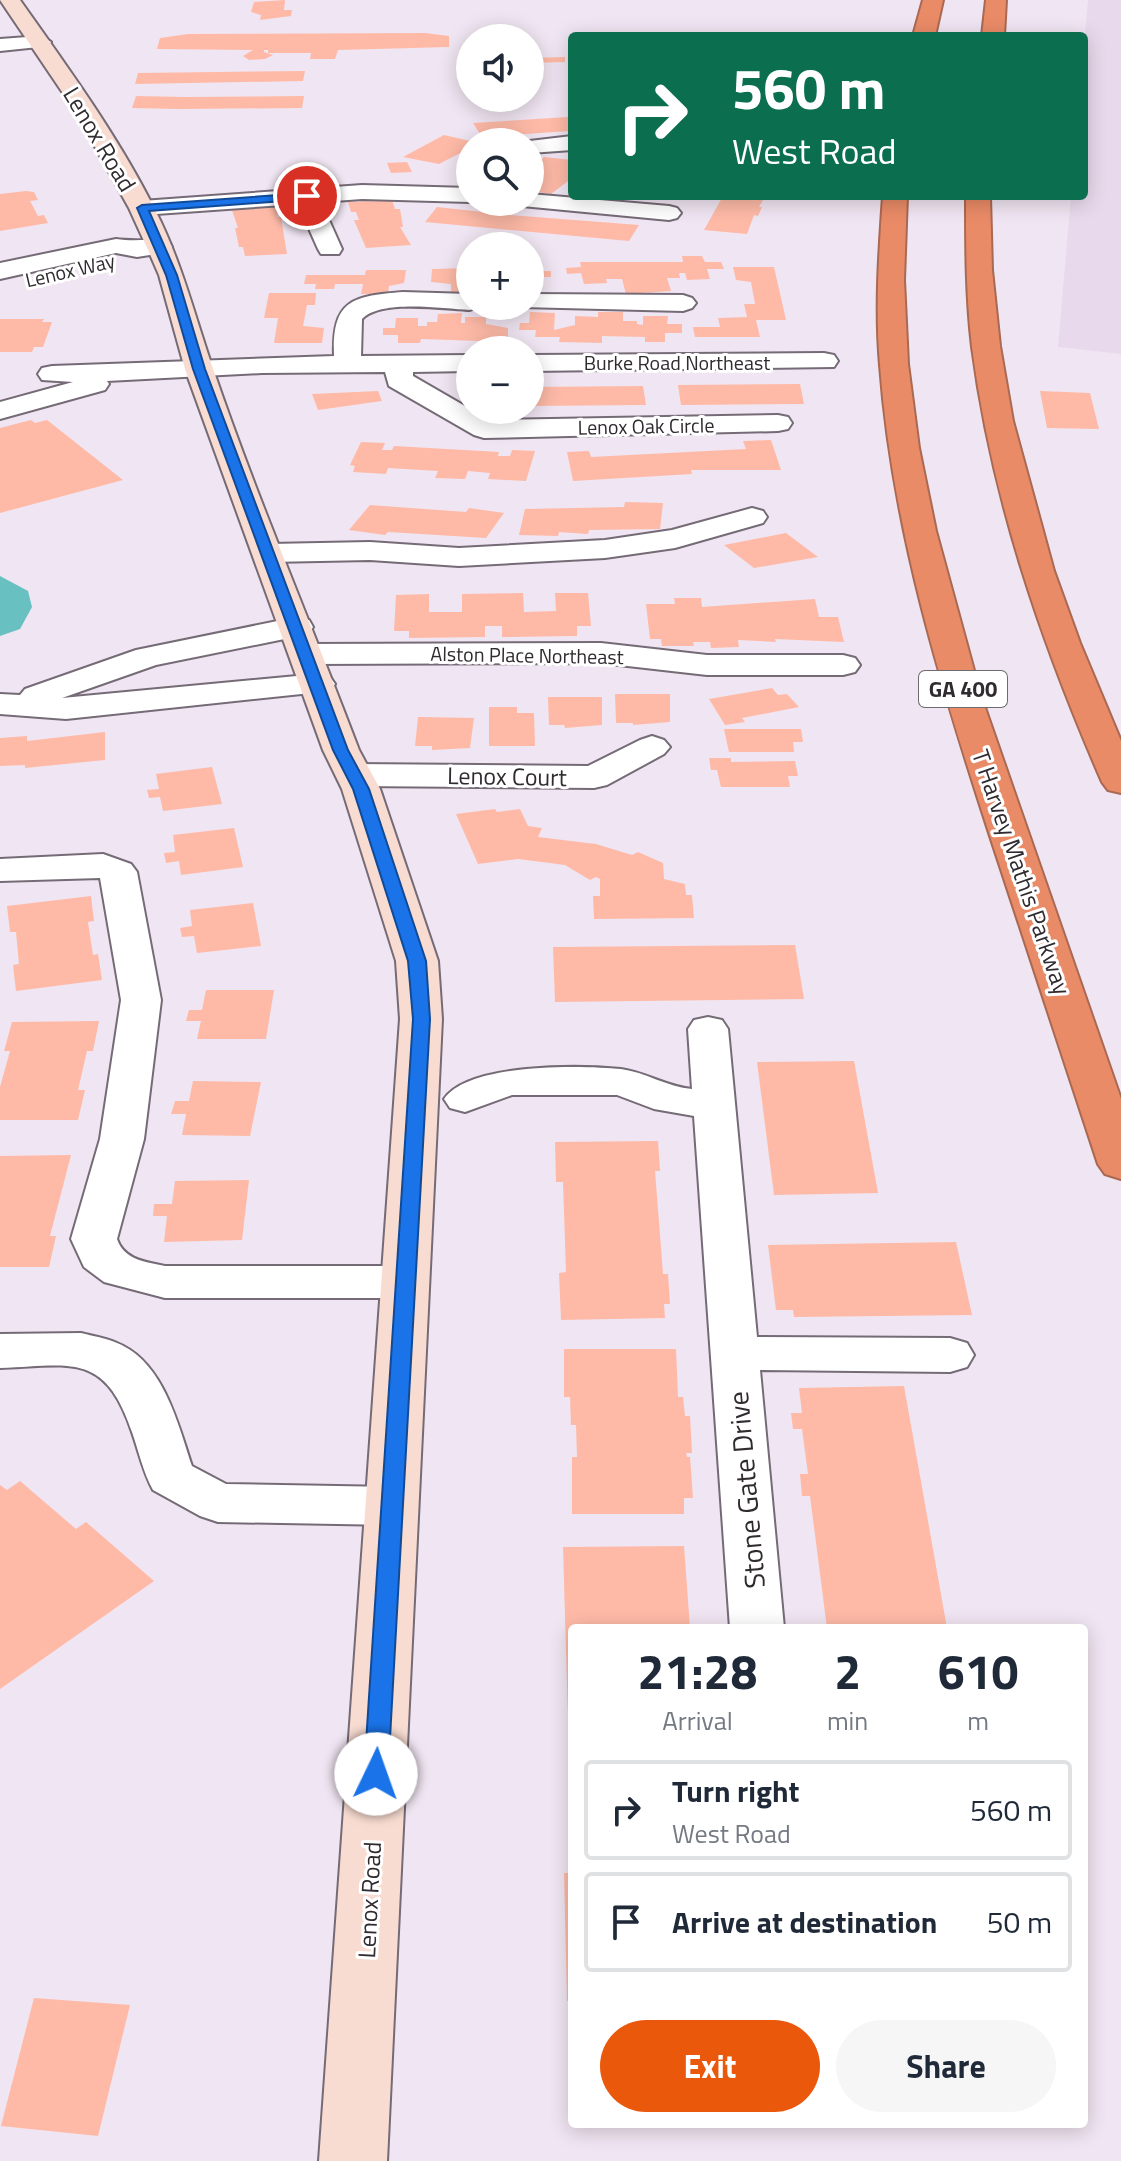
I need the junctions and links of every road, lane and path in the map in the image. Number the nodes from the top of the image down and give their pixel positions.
1 (10, 0) edge
2 (917, 0) edge
3 (933, 0) edge
4 (996, 0) edge
5 (918, 32) edge
6 (925, 32) edge
7 (993, 32) edge
8 (41, 42) junction
9 (0, 45) edge
10 (568, 143) edge
11 (544, 145) edge
12 (456, 192) edge
13 (307, 196) junction
14 (895, 200) edge
15 (978, 200) edge
16 (544, 201) edge
17 (674, 204) edge
18 (142, 208) junction
19 (659, 238) dead end
20 (148, 248) junction
21 (330, 249) dead end
22 (59, 264) junction
23 (0, 271) edge
24 (0, 286) edge
25 (456, 302) edge
26 (544, 302) edge
27 (683, 303) dead end
28 (824, 361) dead end
29 (456, 363) edge
30 (544, 363) edge
31 (348, 364) junction
32 (399, 364) junction
33 (190, 370) junction
34 (124, 377) junction
35 (97, 384) junction
36 (0, 411) edge
37 (778, 423) dead end
38 (752, 517) dead end
39 (270, 553) junction
40 (308, 655) junction
41 (843, 665) dead end
42 (95, 692) junction
43 (6, 704) edge
44 (652, 747) dead end
45 (354, 775) junction
46 (1121, 782) edge
47 (0, 870) edge
48 (708, 1029) dead end
49 (416, 1100) junction
50 (715, 1105) junction
51 (1121, 1164) edge
52 (406, 1282) junction
53 (0, 1351) edge
54 (735, 1353) junction
55 (950, 1355) dead end
56 (392, 1506) junction
57 (757, 1624) edge
58 (353, 2161) edge

1 - 8 street, Lenox Road
2 - 5 highway
3 - 6 highway
4 - 7 highway
8 - 9 street
8 - 18 street, Lenox Road
10 - 11 street
12 - 13 street
13 - 18 street
13 - 21 street
14 - 51 highway, T Harvey Mathis Parkway / GA 400
15 - 46 highway
16 - 17 street
17 - 19 street
18 - 20 street, Lenox Road
20 - 22 street, Lenox Way
20 - 33 street, Lenox Road
22 - 23 street, Lenox Way
22 - 24 street, Lenox Way
25 - 31 street
26 - 27 street
28 - 30 street, Burke Road Northeast
29 - 32 street
31 - 32 street
31 - 33 street
32 - 37 street, Lenox Oak Circle
33 - 34 street
33 - 39 street, Lenox Road
34 - 35 street
34 - 35 street
35 - 36 street
38 - 39 street
39 - 40 street, Lenox Road
40 - 41 street, Alston Place Northeast
40 - 42 street
40 - 42 street
40 - 45 street, Lenox Road
42 - 43 street
44 - 45 street, Lenox Court
45 - 49 street, Lenox Road
47 - 52 street
48 - 50 street, Stone Gate Drive
49 - 50 street
49 - 52 street, Lenox Road
50 - 54 street, Stone Gate Drive
52 - 56 street, Lenox Road
53 - 56 street
54 - 55 street
54 - 57 street, Stone Gate Drive
56 - 58 street, Lenox Road

